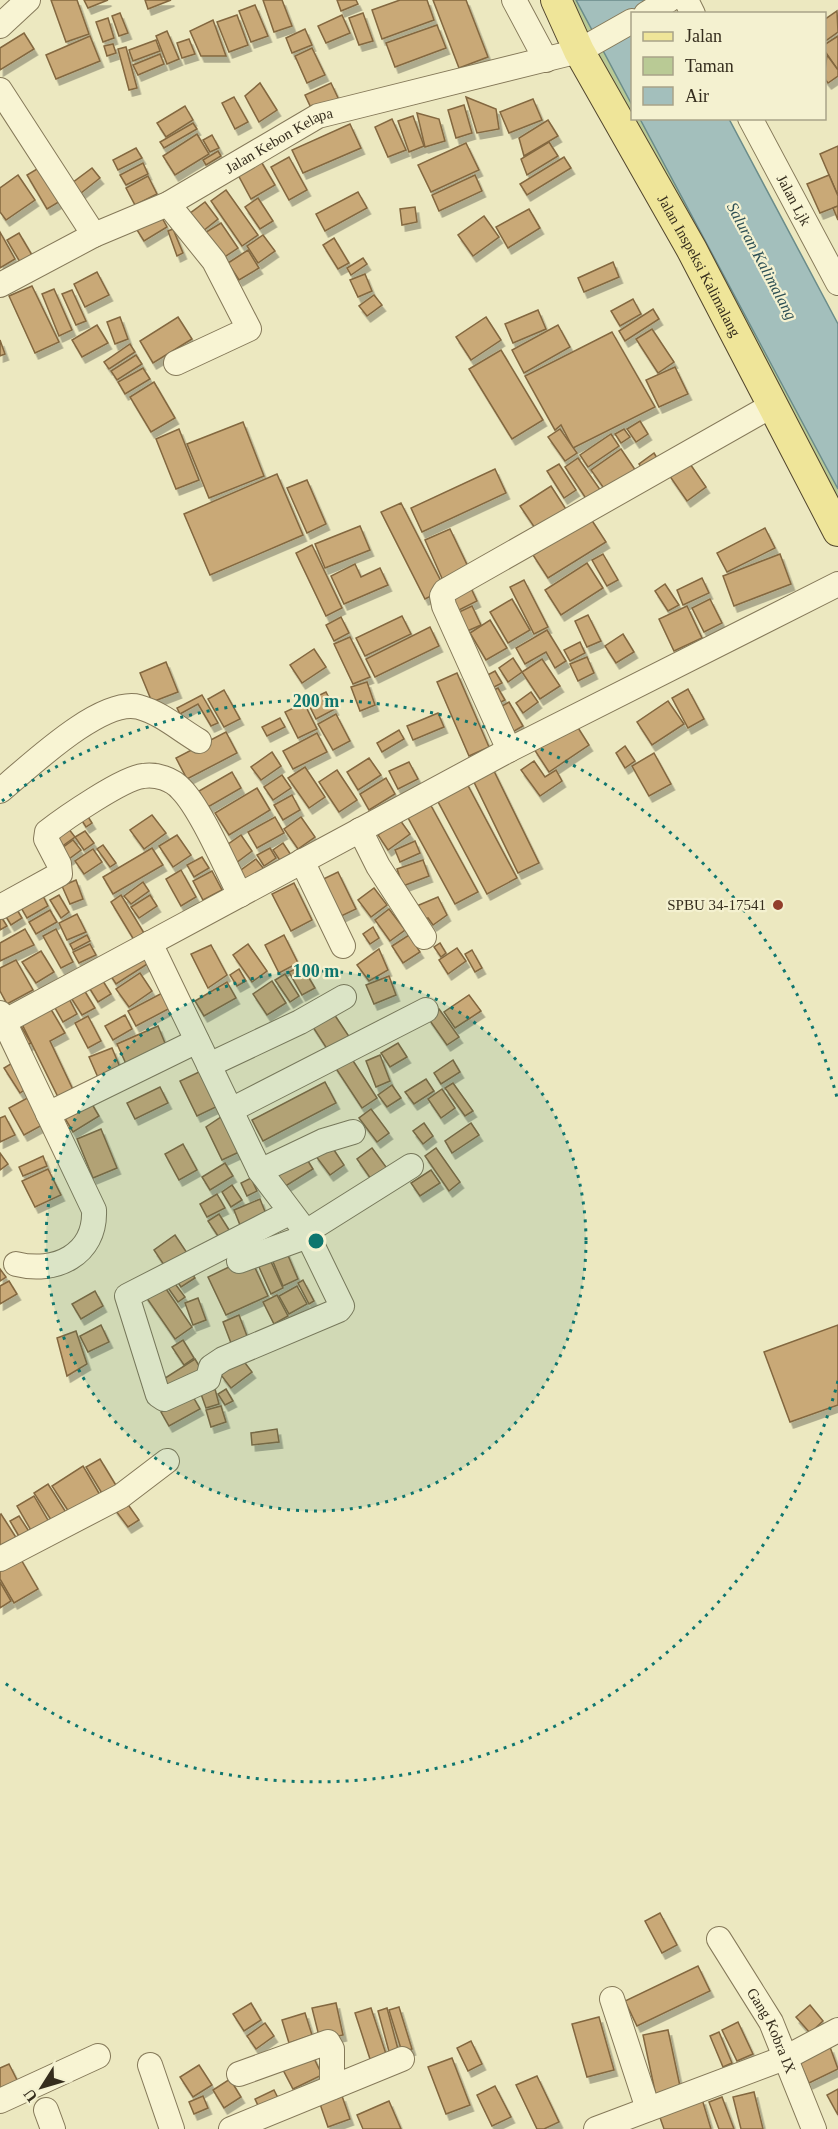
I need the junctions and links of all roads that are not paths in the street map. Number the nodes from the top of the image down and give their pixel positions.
1 (28, 0) edge
2 (514, 0) edge
3 (556, 0) edge
4 (674, 0) edge
5 (650, 12) edge
6 (690, 12) edge
7 (631, 22) edge
8 (0, 26) edge
9 (587, 47) junction
10 (546, 60) junction
11 (0, 90) edge
12 (751, 120) edge
13 (168, 204) junction
14 (94, 235) junction
15 (838, 283) edge
16 (0, 285) edge
17 (176, 363) dead end
18 (771, 406) junction
19 (838, 531) edge
20 (838, 584) edge
21 (199, 741) dead end
22 (509, 750) junction
23 (0, 791) edge
24 (360, 830) junction
25 (302, 861) junction
26 (240, 895) junction
27 (0, 908) edge
28 (424, 937) dead end
29 (150, 943) junction
30 (344, 946) dead end
31 (344, 997) dead end
32 (426, 1010) dead end
33 (2, 1019) edge
34 (197, 1041) junction
35 (209, 1065) junction
36 (231, 1110) junction
37 (48, 1114) junction
38 (353, 1132) dead end
39 (411, 1166) dead end
40 (260, 1171) junction
41 (291, 1212) junction
42 (307, 1234) junction
43 (238, 1262) dead end
44 (16, 1264) dead end
45 (167, 1461) dead end
46 (0, 1559) edge
47 (719, 1939) dead end
48 (612, 1999) dead end
49 (838, 2030) edge
50 (98, 2056) dead end
51 (788, 2057) junction
52 (402, 2060) dead end
53 (150, 2065) dead end
54 (239, 2074) dead end
55 (332, 2087) junction
56 (0, 2101) edge
57 (648, 2109) junction
58 (172, 2129) edge
59 (231, 2129) edge
60 (596, 2129) edge
61 (814, 2129) edge

1 - 8 street
2 - 10 street
3 - 9 main road, Jalan Inspeksi Kalimalang
4 - 5 street
4 - 6 street
7 - 9 street, Jalan Kebon Kelapa
9 - 10 street, Jalan Kebon Kelapa
9 - 18 main road, Jalan Inspeksi Kalimalang
10 - 13 street, Jalan Kebon Kelapa
11 - 14 street
12 - 15 street, Jalan Ljk
13 - 14 street, Jalan Kebon Kelapa
13 - 17 street
14 - 16 street, Jalan Kebon Kelapa
18 - 19 main road, Jalan Inspeksi Kalimalang
18 - 22 street
20 - 22 street
21 - 23 street
22 - 24 street
24 - 25 street
24 - 28 street
25 - 26 street
25 - 30 street
26 - 27 street
26 - 29 street
29 - 33 street
29 - 34 street
31 - 35 street
32 - 36 street
33 - 37 street
34 - 35 street
34 - 37 street
35 - 36 street
36 - 40 street
37 - 44 street
38 - 40 street
39 - 42 street
40 - 41 street
41 - 42 street
41 - 42 street
42 - 43 street
45 - 46 street
47 - 51 street, Gang Kobra IX
48 - 57 street
49 - 51 street
50 - 56 street
51 - 57 street
51 - 61 street, Gang Kobra IX
52 - 55 street
53 - 58 street
54 - 55 street
55 - 59 street
57 - 60 street

